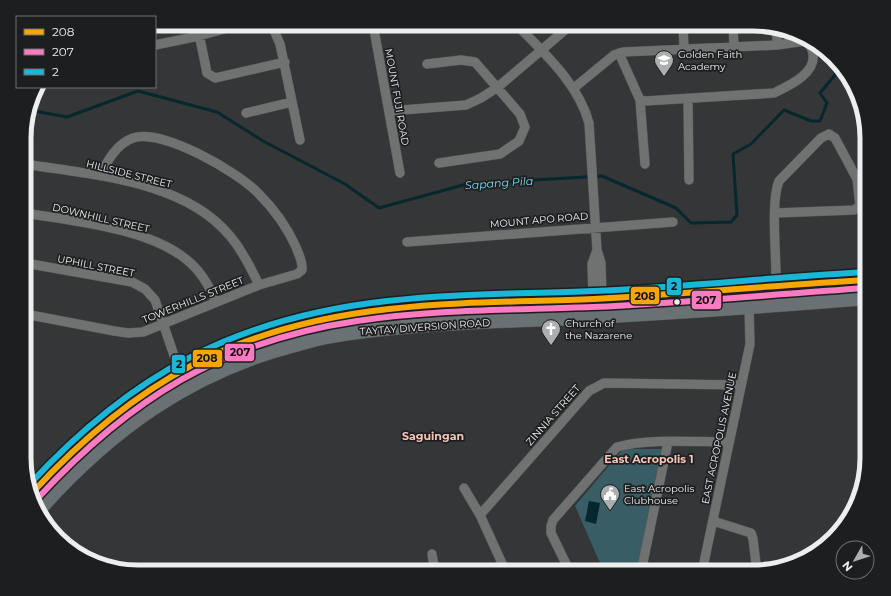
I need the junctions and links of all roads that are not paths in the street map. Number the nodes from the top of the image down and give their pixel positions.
1 (198, 31) edge
2 (217, 31) edge
3 (274, 31) edge
4 (374, 31) edge
5 (523, 31) edge
6 (564, 31) edge
7 (683, 31) edge
8 (733, 31) edge
9 (777, 34) edge
10 (199, 36) junction
11 (800, 42) edge
12 (156, 45) edge
13 (778, 45) junction
14 (734, 46) junction
15 (810, 47) edge
16 (684, 49) junction
17 (542, 50) junction
18 (618, 53) junction
19 (285, 62) junction
20 (427, 64) dead end
21 (498, 87) junction
22 (574, 88) junction
23 (688, 98) junction
24 (640, 100) junction
25 (292, 102) junction
26 (389, 112) junction
27 (246, 114) dead end
28 (300, 140) dead end
29 (438, 163) dead end
30 (645, 164) dead end
31 (31, 165) edge
32 (400, 173) dead end
33 (101, 176) junction
34 (689, 180) dead end
35 (775, 213) junction
36 (31, 214) edge
37 (673, 222) dead end
38 (596, 227) junction
39 (407, 242) dead end
40 (31, 264) edge
41 (860, 280) edge
42 (776, 285) junction
43 (259, 286) junction
44 (598, 298) junction
45 (860, 299) edge
46 (216, 302) junction
47 (749, 307) junction
48 (31, 315) edge
49 (163, 323) junction
50 (179, 370) junction
51 (741, 385) junction
52 (187, 387) junction
53 (668, 442) junction
54 (728, 442) junction
55 (36, 488) edge
56 (464, 488) dead end
57 (42, 506) edge
58 (480, 515) junction
59 (713, 521) junction
60 (432, 554) dead end
61 (434, 565) edge
62 (503, 565) edge
63 (567, 565) edge
64 (642, 565) edge
65 (704, 565) edge
66 (756, 565) edge

1 - 10 street
2 - 10 street
3 - 19 street
4 - 26 street, MOUNT FUJI ROAD
5 - 17 street
6 - 17 street
7 - 16 street
8 - 14 street
9 - 13 street
10 - 12 street
10 - 19 street
11 - 13 street
13 - 14 street
14 - 16 street
15 - 23 street
16 - 18 street
17 - 21 street
17 - 22 street
18 - 22 street
18 - 24 street
19 - 25 street
20 - 21 street
21 - 26 street
21 - 29 street
22 - 38 street
23 - 24 street
23 - 34 street
24 - 30 street
25 - 27 street
25 - 28 street
26 - 32 street, MOUNT FUJI ROAD
31 - 33 street, HILLSIDE STREET
33 - 43 street, HILLSIDE STREET
33 - 43 street, TOWERHILLS STREET
35 - 35 street
35 - 42 street
36 - 46 street, DOWNHILL STREET
37 - 38 street, MOUNT APO ROAD
38 - 39 street, MOUNT APO ROAD
38 - 44 street
40 - 49 street, UPHILL STREET
41 - 42 main road, TAYTAY DIVERSION ROAD
42 - 44 main road, TAYTAY DIVERSION ROAD
43 - 46 street, TOWERHILLS STREET
44 - 50 main road, TAYTAY DIVERSION ROAD
45 - 47 main road, TAYTAY DIVERSION ROAD
46 - 49 street, TOWERHILLS STREET
47 - 51 street, EAST ACROPOLIS AVENUE
47 - 52 main road, TAYTAY DIVERSION ROAD
48 - 49 street, TOWERHILLS STREET
49 - 50 street, UPHILL STREET
50 - 52 main road
50 - 55 main road, TAYTAY DIVERSION ROAD
51 - 54 street, EAST ACROPOLIS AVENUE
51 - 58 street, ZINNIA STREET
52 - 57 main road, TAYTAY DIVERSION ROAD
53 - 54 street
53 - 63 street
53 - 64 street
54 - 59 street, EAST ACROPOLIS AVENUE
56 - 58 street
58 - 62 street
59 - 65 street, EAST ACROPOLIS AVENUE
59 - 66 street
60 - 61 street

